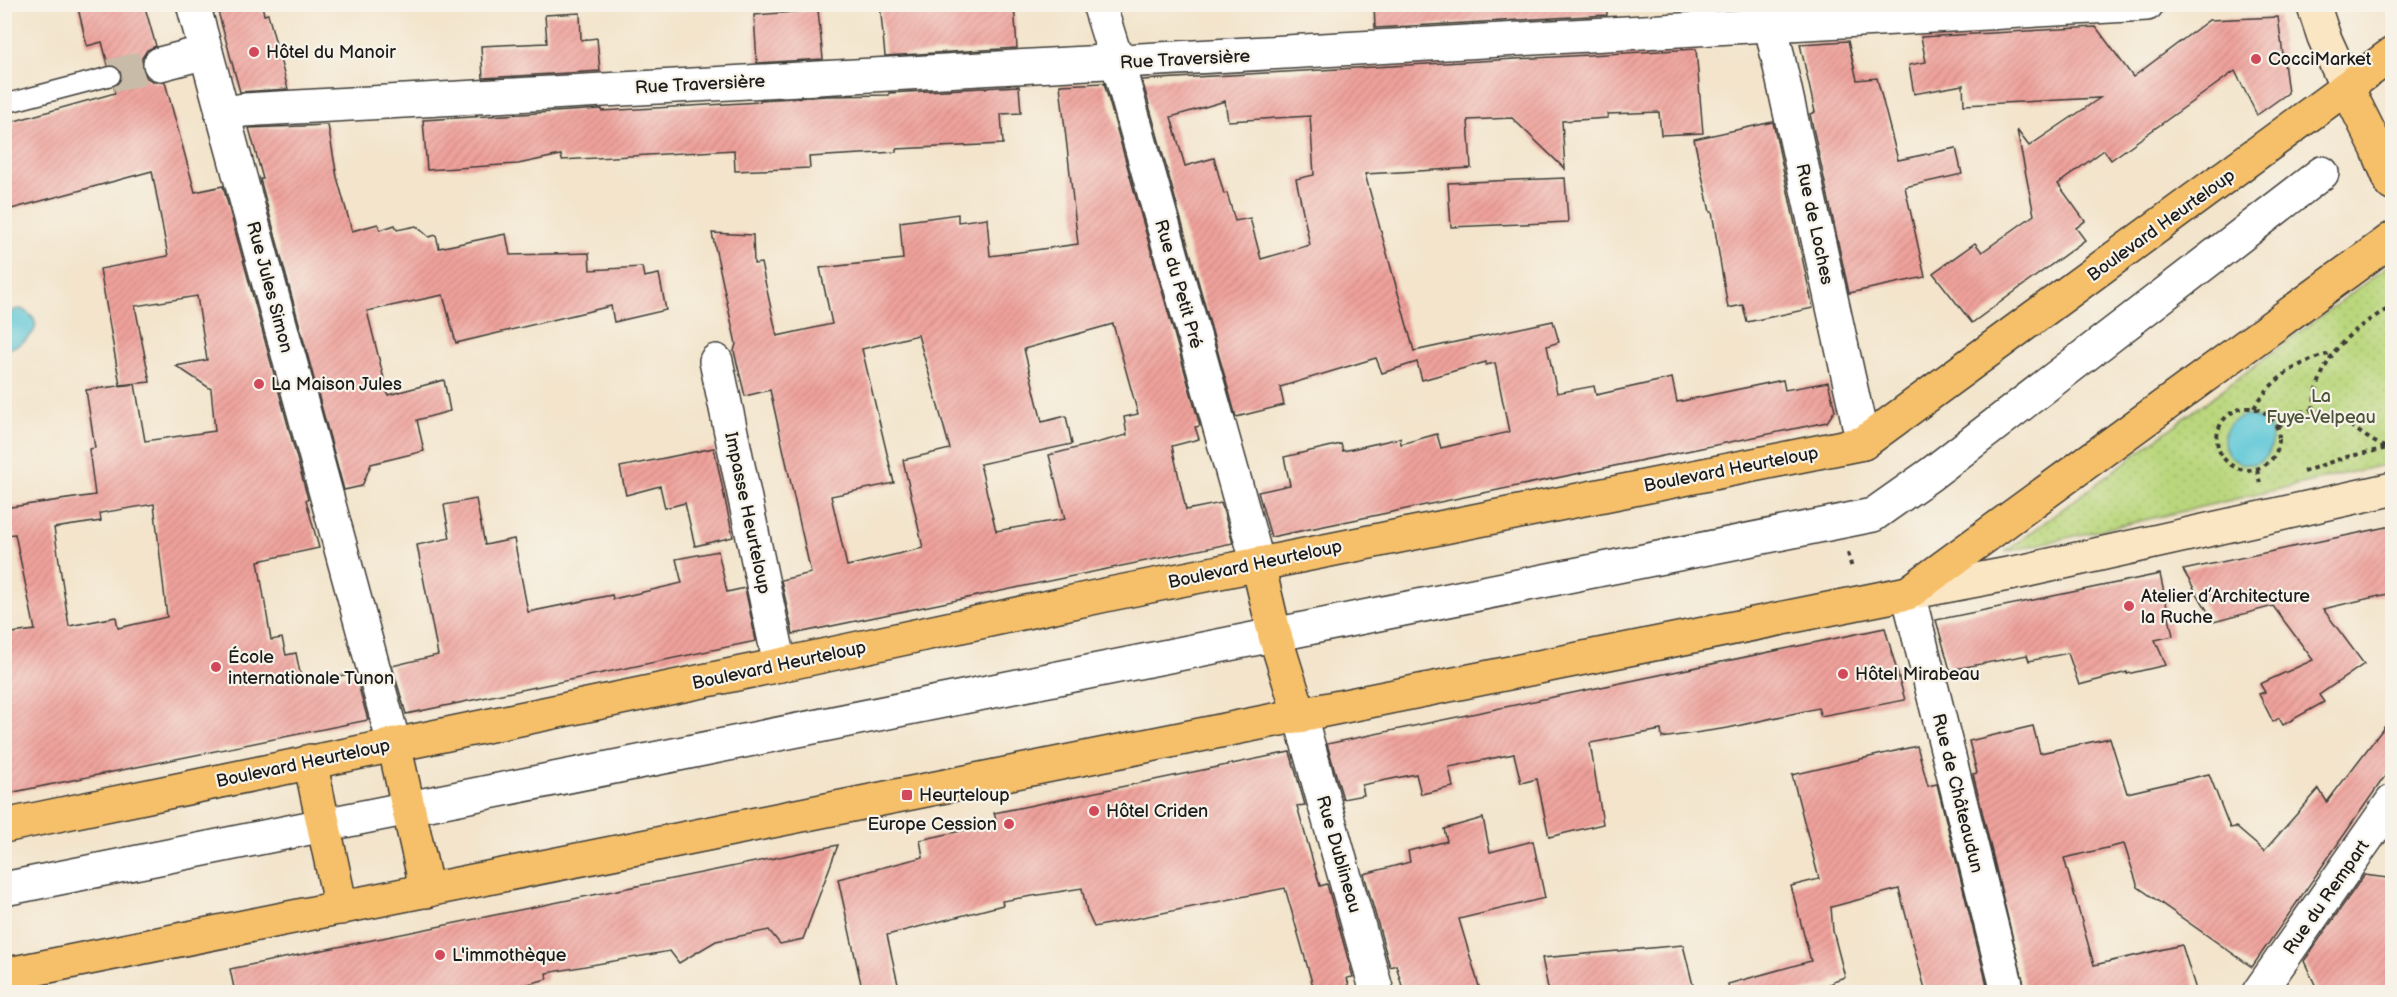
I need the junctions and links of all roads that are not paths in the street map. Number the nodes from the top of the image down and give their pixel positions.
1 (193, 4) edge
2 (1098, 4) edge
3 (2147, 4) edge
4 (2313, 4) edge
5 (1770, 15) edge
6 (206, 52) junction
7 (2392, 54) edge
8 (1116, 62) junction
9 (160, 64) tunnel mouth
10 (111, 76) tunnel mouth
11 (2347, 88) junction
12 (4, 104) edge
13 (222, 114) junction
14 (2322, 173) dead end
15 (2392, 184) edge
16 (2392, 239) edge
17 (716, 361) dead end
18 (1863, 443) junction
19 (2392, 489) edge
20 (1258, 564) junction
21 (1908, 593) junction
22 (1275, 636) junction
23 (780, 665) junction
24 (1300, 716) junction
25 (394, 744) junction
26 (310, 761) junction
27 (409, 807) junction
28 (2391, 813) edge
29 (324, 824) junction
30 (4, 826) edge
31 (4, 889) edge
32 (427, 891) junction
33 (341, 908) junction
34 (4, 975) edge
35 (1377, 993) edge
36 (2008, 993) edge
37 (2259, 993) edge

1 - 6 street, Rue Jules Simon
2 - 8 street, Rue du Petit Pré
3 - 5 street, Rue Traversière
4 - 11 street
5 - 8 street, Rue Traversière
5 - 18 street, Rue de Loches
6 - 9 street
6 - 13 street, Rue Jules Simon
7 - 11 main road, Boulevard Heurteloup
8 - 13 street, Rue Traversière
8 - 20 street, Rue du Petit Pré
10 - 12 lane
11 - 15 main road
11 - 18 main road, Boulevard Heurteloup
13 - 25 street, Rue Jules Simon
14 - 22 street
16 - 21 main road
17 - 23 street, Impasse Heurteloup
18 - 20 main road, Boulevard Heurteloup
19 - 21 street
20 - 22 main road
20 - 23 main road, Boulevard Heurteloup
21 - 24 main road
21 - 36 street, Rue de Châteaudun
22 - 24 main road
22 - 27 street
23 - 25 main road, Boulevard Heurteloup
24 - 32 main road
24 - 35 street, Rue Dublineau
25 - 26 main road, Boulevard Heurteloup
25 - 27 main road
26 - 29 main road
26 - 30 main road, Boulevard Heurteloup
27 - 29 street
27 - 32 main road
28 - 37 street, Rue du Rempart
29 - 31 street
29 - 33 main road
32 - 33 main road
33 - 34 main road

